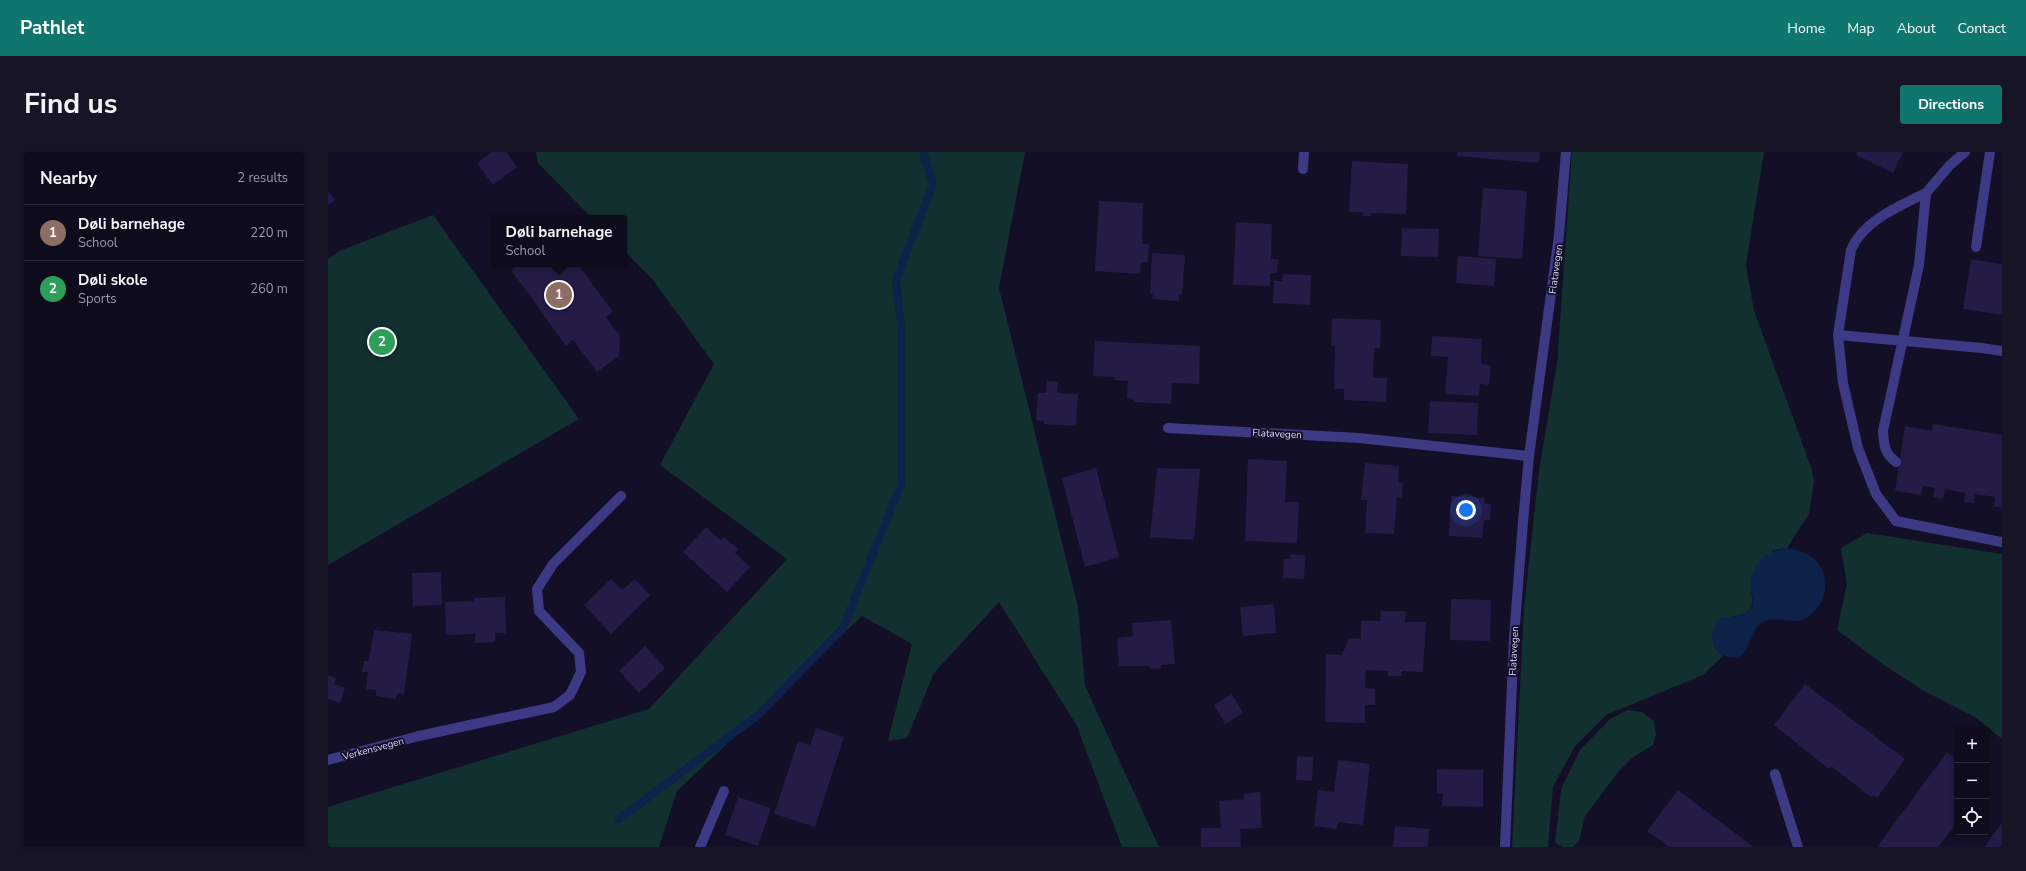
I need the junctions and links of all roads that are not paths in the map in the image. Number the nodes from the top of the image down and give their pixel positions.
1 (1304, 152) edge
2 (1566, 152) edge
3 (1965, 152) edge
4 (1990, 152) edge
5 (1303, 169) dead end
6 (1926, 193) junction
7 (1976, 247) dead end
8 (1838, 334) junction
9 (1903, 340) junction
10 (2002, 351) edge
11 (1168, 428) dead end
12 (1529, 456) junction
13 (1896, 462) dead end
14 (620, 496) dead end
15 (2002, 542) edge
16 (328, 760) edge
17 (1775, 774) dead end
18 (724, 791) dead end
19 (700, 847) edge
20 (1505, 847) edge
21 (1798, 847) edge

1 - 5 street
2 - 12 street, Flatavegen
3 - 6 street
4 - 7 street
6 - 8 street
6 - 9 street
8 - 9 street
8 - 15 street
9 - 10 street
9 - 13 street
11 - 12 street, Flatavegen
12 - 20 street, Flatavegen
14 - 16 street, Verkensvegen
17 - 21 street
18 - 19 street

